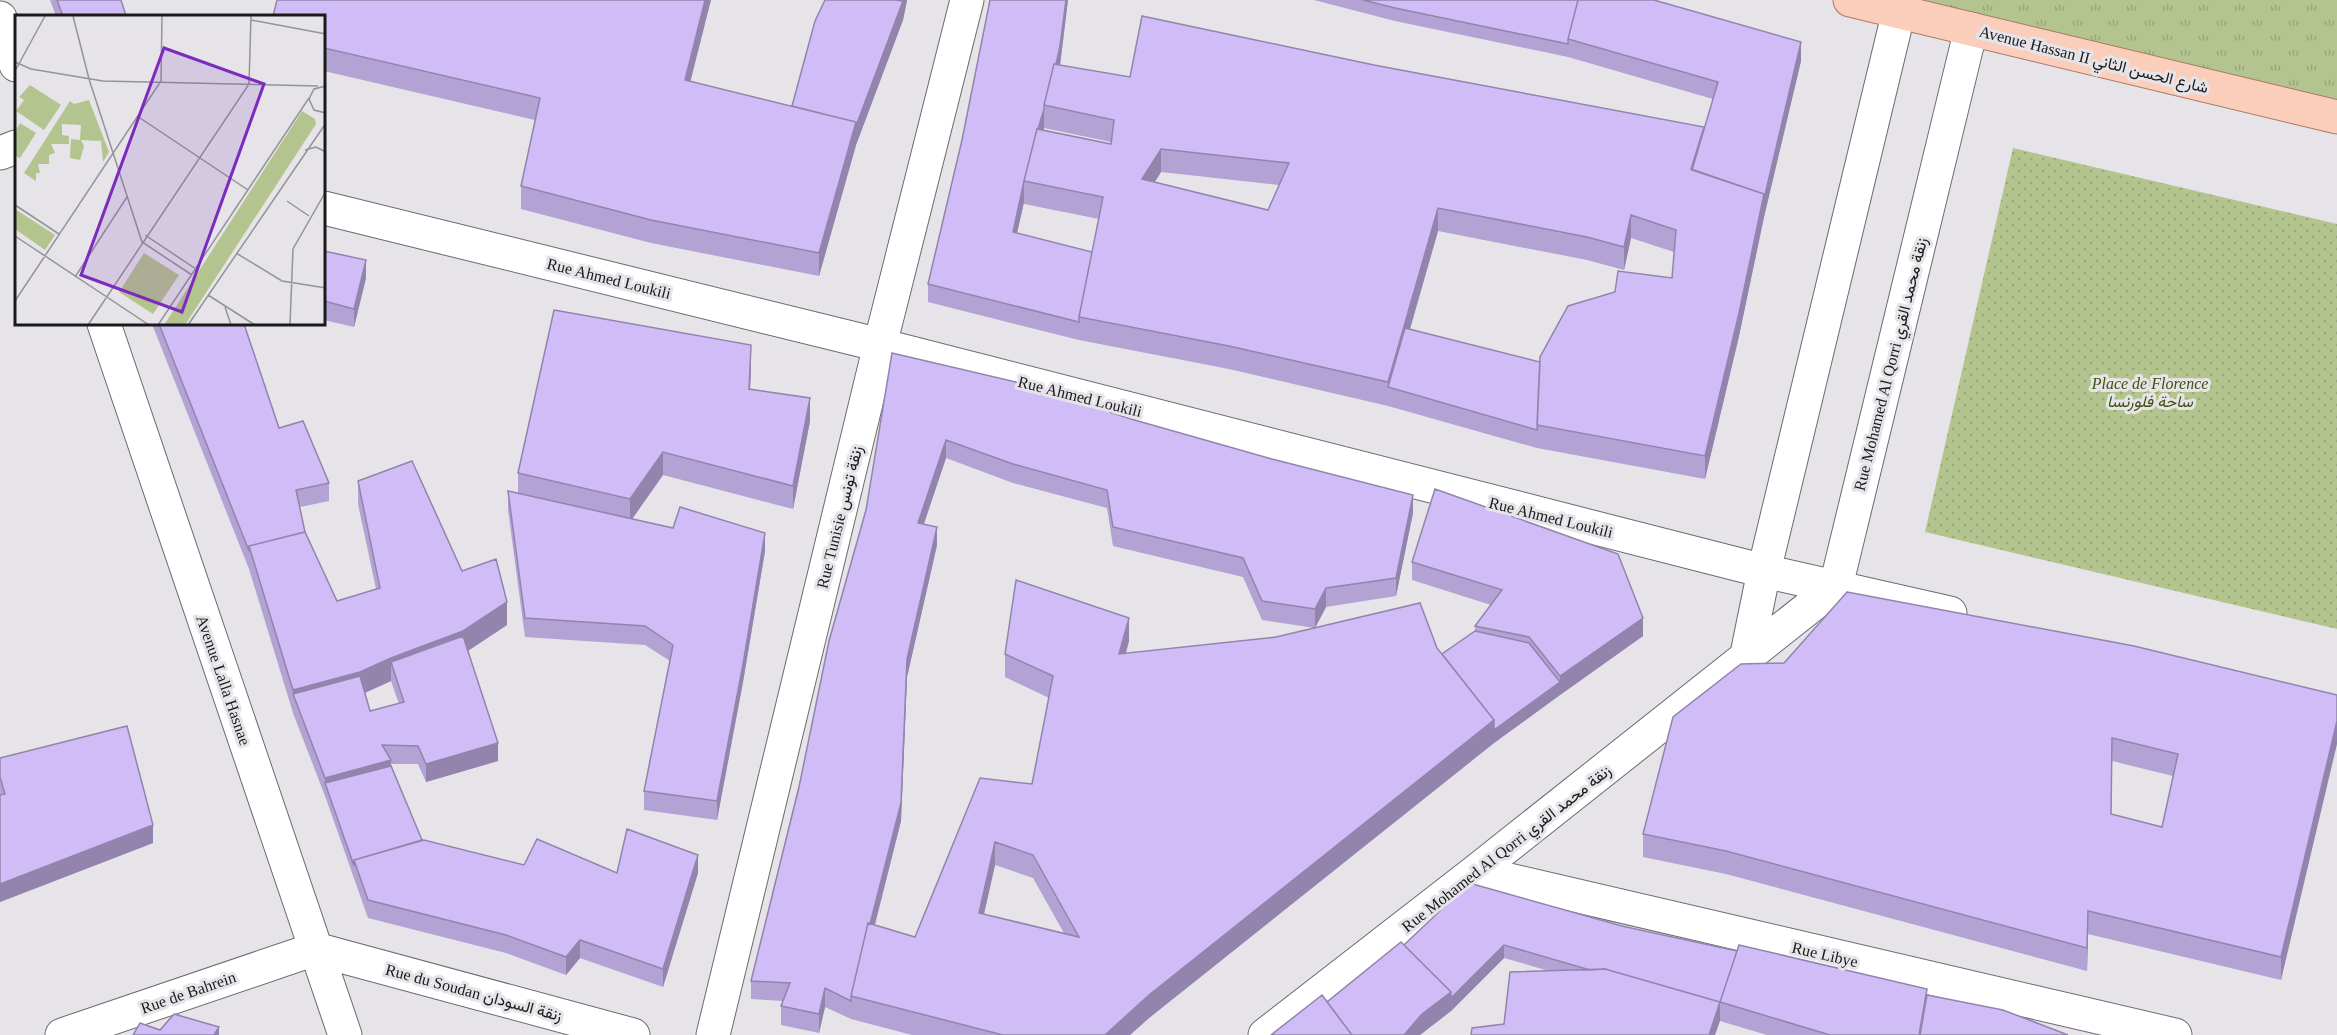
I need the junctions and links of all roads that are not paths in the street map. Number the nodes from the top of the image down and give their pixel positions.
1 (967, 0) edge
2 (1850, 0) edge
3 (1899, 11) junction
4 (0, 18) edge
5 (1971, 29) junction
6 (15, 62) edge
7 (2337, 117) edge
8 (15, 147) edge
9 (0, 153) edge
10 (326, 208) edge
11 (106, 326) edge
12 (880, 345) junction
13 (1764, 571) junction
14 (1836, 586) junction
15 (1975, 619) edge
16 (1746, 659) junction
17 (1475, 872) junction
18 (315, 949) junction
19 (62, 1035) edge
20 (345, 1035) edge
21 (633, 1035) edge
22 (713, 1035) edge
23 (1265, 1035) edge
24 (2175, 1035) edge

1 - 12 street, Rue Tunisie زنقة تونس
2 - 3 main road, Avenue Hassan II شارع الحسن الثاني
3 - 5 main road, Avenue Hassan II شارع الحسن الثاني
3 - 13 street
4 - 6 street
5 - 7 main road, Avenue Hassan II شارع الحسن الثاني
5 - 14 street, Rue Mohamed Al Qorri زنقة محمد القري
8 - 9 street
10 - 12 street, Rue Ahmed Loukili
11 - 18 street, Avenue Lalla Hasnae
12 - 13 street, Rue Ahmed Loukili
12 - 22 street, Rue Tunisie زنقة تونس
13 - 14 street, Rue Ahmed Loukili
13 - 16 street
14 - 15 street, Rue Ahmed Loukili
14 - 16 street, Rue Mohamed Al Qorri زنقة محمد القري
16 - 17 street, Rue Mohamed Al Qorri زنقة محمد القري
17 - 23 street, Rue Mohamed Al Qorri زنقة محمد القري
17 - 24 street, Rue Libye
18 - 19 street, Rue de Bahrein
18 - 20 street, Avenue Lalla Hasnae
18 - 21 street, Rue du Soudan زنقة السودان

